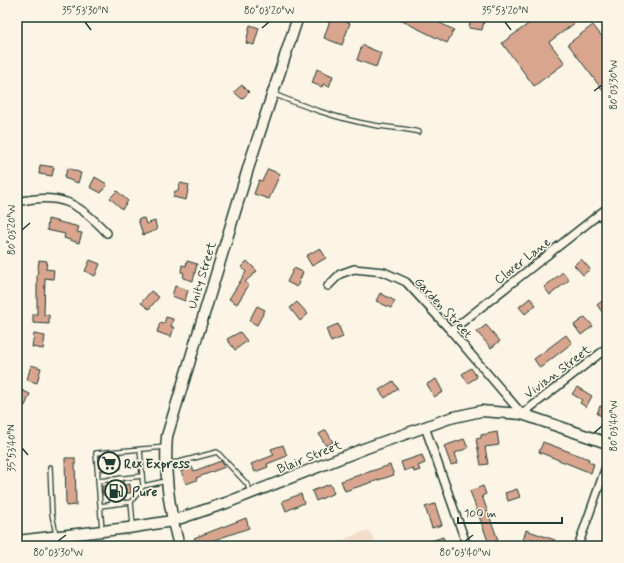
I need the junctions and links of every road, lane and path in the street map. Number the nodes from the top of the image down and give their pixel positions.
1 (298, 17) edge
2 (272, 93) junction
3 (419, 132) dead end
4 (17, 202) edge
5 (607, 208) edge
6 (107, 233) dead end
7 (328, 286) dead end
8 (451, 331) junction
9 (607, 348) edge
10 (522, 414) junction
11 (425, 427) junction
12 (607, 443) edge
13 (166, 446) junction
14 (140, 449) junction
15 (165, 464) junction
16 (607, 464) edge
17 (50, 467) dead end
18 (142, 476) junction
19 (120, 478) junction
20 (110, 479) junction
21 (98, 481) junction
22 (167, 481) junction
23 (121, 485) dead end
24 (111, 486) dead end
25 (143, 486) junction
26 (251, 493) junction
27 (111, 494) dead end
28 (121, 494) dead end
29 (131, 502) junction
30 (122, 503) junction
31 (112, 504) junction
32 (100, 506) junction
33 (172, 521) junction
34 (133, 527) junction
35 (102, 531) junction
36 (56, 536) junction
37 (17, 541) edge
38 (41, 542) edge
39 (179, 546) edge
40 (467, 546) edge
41 (578, 546) edge

1 - 2 street, Unity Street
2 - 3 lane
2 - 13 street, Unity Street
4 - 6 street
5 - 8 street, Clover Lane
7 - 8 street, Garden Street
8 - 10 street, Garden Street
9 - 10 street, Vivian Street
10 - 11 street, Blair Street
10 - 12 street, Blair Street
11 - 26 street, Blair Street
11 - 40 street
13 - 14 lane
13 - 15 street, Unity Street
14 - 18 lane
14 - 21 lane
15 - 22 street, Unity Street
15 - 26 lane
16 - 41 street
17 - 36 lane
18 - 19 lane
18 - 25 lane
19 - 20 lane
19 - 23 lane
20 - 21 lane
20 - 24 lane
21 - 32 lane
22 - 25 lane
22 - 33 street, Unity Street
25 - 29 lane
26 - 33 street, Blair Street
27 - 31 lane
28 - 30 lane
29 - 30 lane
29 - 34 lane
30 - 31 lane
31 - 32 lane
32 - 35 lane
33 - 34 street, Blair Street
33 - 39 street, Unity Street
34 - 35 street, Blair Street
35 - 36 street, Blair Street
36 - 38 street, Blair Street
37 - 38 street, Blair Street

